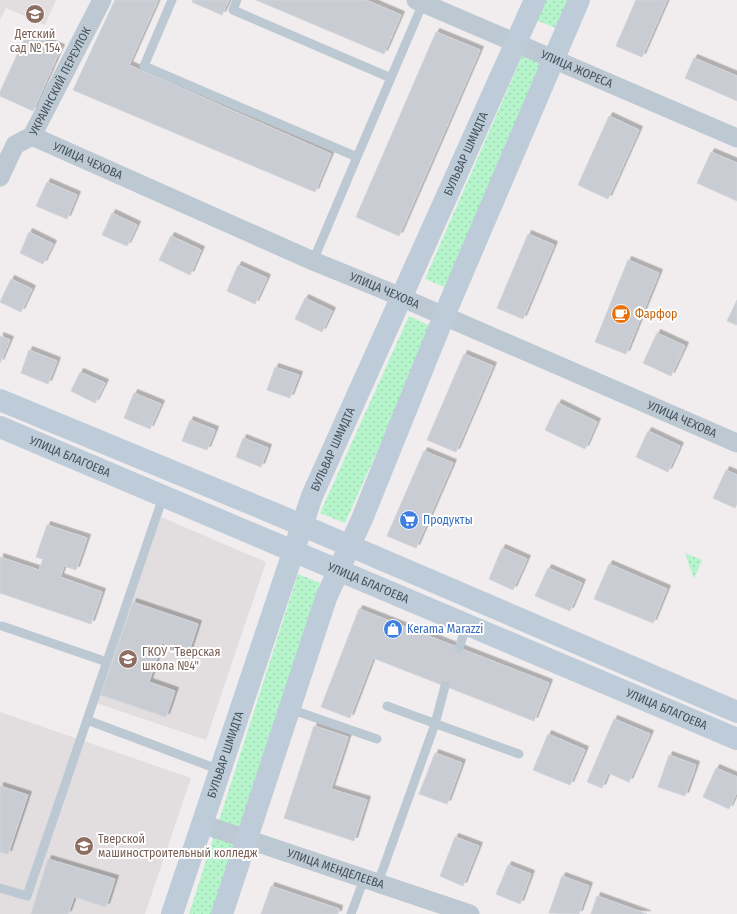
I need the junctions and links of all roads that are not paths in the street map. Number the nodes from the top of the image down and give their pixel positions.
1 (102, 0) edge
2 (172, 0) edge
3 (237, 0) edge
4 (534, 0) edge
5 (579, 0) edge
6 (420, 1) edge
7 (516, 43) junction
8 (554, 59) junction
9 (391, 78) junction
10 (32, 136) junction
11 (737, 138) edge
12 (357, 157) junction
13 (0, 177) edge
14 (313, 261) junction
15 (401, 297) junction
16 (444, 316) junction
17 (0, 400) edge
18 (0, 427) edge
19 (737, 443) edge
20 (164, 495) junction
21 (302, 525) junction
22 (350, 546) junction
23 (293, 550) junction
24 (339, 569) junction
25 (467, 624) junction
26 (2, 626) dead end
27 (458, 648) dead end
28 (107, 662) junction
29 (445, 686) dead end
30 (387, 706) dead end
31 (290, 709) junction
32 (737, 712) edge
33 (87, 720) junction
34 (435, 724) junction
35 (377, 739) dead end
36 (737, 739) edge
37 (519, 754) dead end
38 (220, 770) junction
39 (202, 824) junction
40 (247, 839) junction
41 (371, 881) junction
42 (0, 888) edge
43 (172, 914) edge
44 (222, 914) edge
45 (351, 914) edge
46 (470, 914) edge

1 - 10 street, УКРАИНСКИЙ ПЕРЕУЛОК
2 - 12 lane
3 - 9 lane
4 - 7 street, БУЛЬВАР ШМИДТА
5 - 8 street
6 - 7 street, УЛИЦА ЖОРЕСА
6 - 9 lane
7 - 8 street, УЛИЦА ЖОРЕСА
7 - 15 street, БУЛЬВАР ШМИДТА
8 - 11 street, УЛИЦА ЖОРЕСА
8 - 16 street
9 - 12 lane
10 - 13 street, УКРАИНСКИЙ ПЕРЕУЛОК
10 - 14 street, УЛИЦА ЧЕХОВА
12 - 14 lane
14 - 15 street, УЛИЦА ЧЕХОВА
15 - 16 street, УЛИЦА ЧЕХОВА
15 - 21 street, БУЛЬВАР ШМИДТА
16 - 19 street, УЛИЦА ЧЕХОВА
16 - 22 street
17 - 21 street, УЛИЦА БЛАГОЕВА
18 - 20 street, УЛИЦА БЛАГОЕВА
20 - 23 street, УЛИЦА БЛАГОЕВА
20 - 28 lane
21 - 22 street, УЛИЦА БЛАГОЕВА
21 - 23 street, БУЛЬВАР ШМИДТА
22 - 24 street
22 - 32 street, УЛИЦА БЛАГОЕВА
23 - 24 street, УЛИЦА БЛАГОЕВА
23 - 38 street, БУЛЬВАР ШМИДТА
24 - 25 street, УЛИЦА БЛАГОЕВА
24 - 31 street
25 - 27 lane
25 - 36 street, УЛИЦА БЛАГОЕВА
26 - 28 lane
28 - 33 lane
29 - 34 lane
30 - 34 lane
31 - 35 lane
31 - 40 street
33 - 38 lane
33 - 42 lane
34 - 37 lane
34 - 41 lane
38 - 39 street, БУЛЬВАР ШМИДТА
39 - 40 street, УЛИЦА МЕНДЕЛЕЕВА
39 - 43 street, БУЛЬВАР ШМИДТА
40 - 41 street, УЛИЦА МЕНДЕЛЕЕВА
40 - 44 street
41 - 45 lane
41 - 46 street, УЛИЦА МЕНДЕЛЕЕВА

